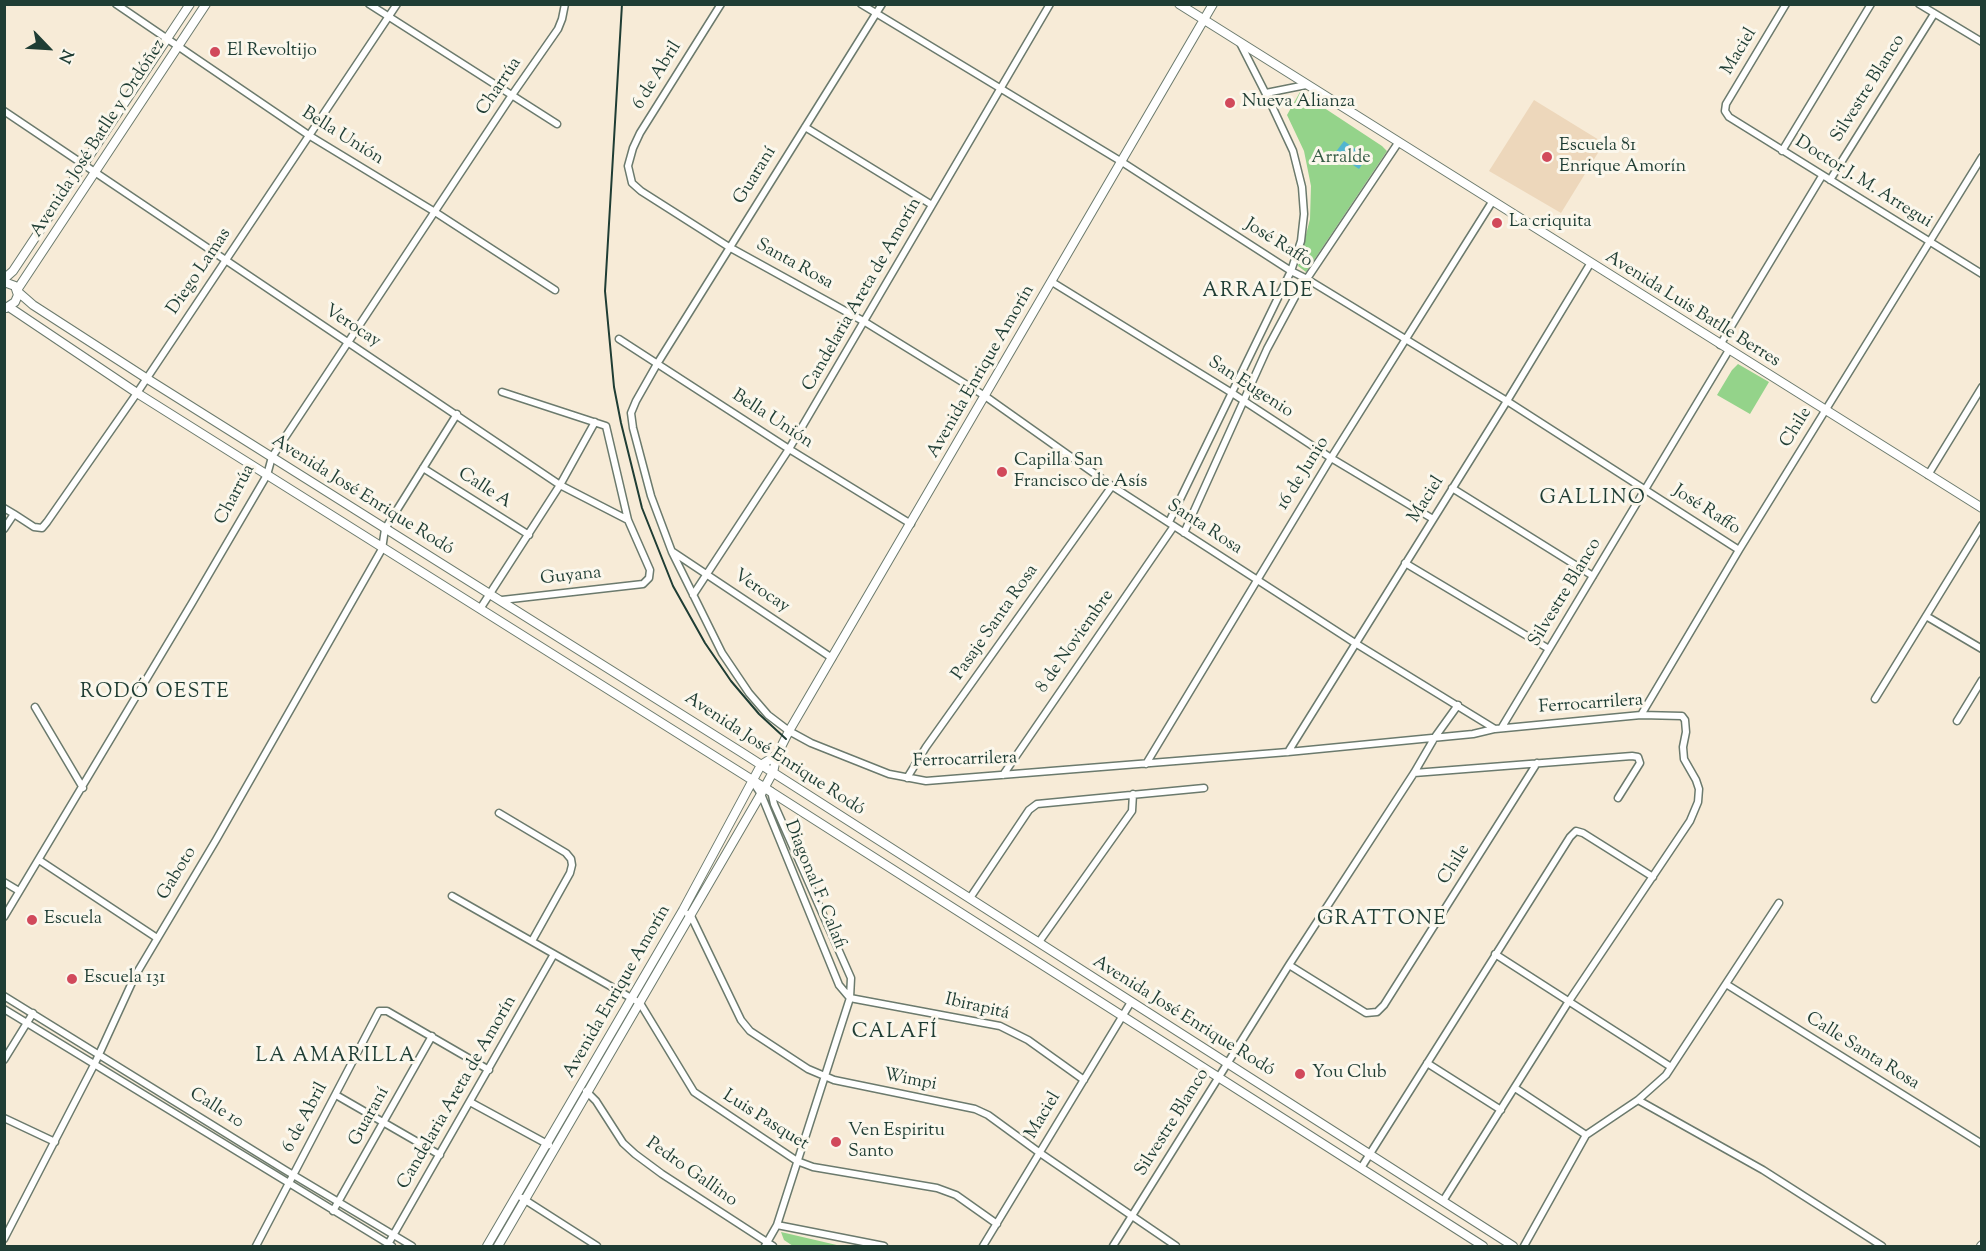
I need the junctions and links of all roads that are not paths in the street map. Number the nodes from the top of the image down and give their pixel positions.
1 (116, 4) edge
2 (190, 4) edge
3 (206, 4) edge
4 (369, 4) edge
5 (397, 4) edge
6 (721, 4) edge
7 (861, 4) edge
8 (882, 4) edge
9 (1050, 4) edge
10 (1179, 4) edge
11 (1213, 4) edge
12 (1786, 4) edge
13 (1871, 4) edge
14 (1919, 4) edge
15 (565, 6) edge
16 (876, 14) junction
17 (1934, 14) junction
18 (389, 17) junction
19 (1204, 20) junction
20 (166, 40) junction
21 (1982, 42) edge
22 (1240, 44) junction
23 (177, 47) junction
24 (1305, 85) junction
25 (1001, 88) junction
26 (1266, 93) junction
27 (512, 95) junction
28 (4, 111) edge
29 (1729, 117) joint
30 (557, 124) dead end
31 (805, 127) junction
32 (310, 136) junction
33 (1398, 143) junction
34 (1782, 151) junction
35 (1982, 157) edge
36 (1122, 162) junction
37 (84, 163) junction
38 (628, 166) joint
39 (97, 171) junction
40 (1822, 176) junction
41 (1830, 180) junction
42 (1492, 202) junction
43 (932, 205) junction
44 (435, 212) junction
45 (1930, 242) junction
46 (729, 247) junction
47 (226, 261) junction
48 (1590, 264) junction
49 (1291, 271) junction
50 (1982, 274) edge
51 (1307, 279) junction
52 (4, 280) edge
53 (1052, 282) junction
54 (17, 290) junction
55 (555, 290) dead end
56 (6, 308) edge
57 (865, 322) junction
58 (619, 339) dead end
59 (1406, 341) junction
60 (347, 342) junction
61 (1720, 345) junction
62 (1729, 350) junction
63 (657, 364) junction
64 (146, 378) junction
65 (1982, 387) edge
66 (502, 392) dead end
67 (137, 393) junction
68 (1232, 393) junction
69 (985, 396) junction
70 (1243, 400) junction
71 (1507, 401) junction
72 (1825, 412) junction
73 (457, 414) junction
74 (595, 422) junction
75 (789, 449) junction
76 (272, 458) junction
77 (1331, 458) junction
78 (423, 468) junction
79 (267, 475) junction
80 (1928, 476) junction
81 (560, 485) junction
82 (1112, 486) junction
83 (1452, 488) junction
84 (1646, 490) junction
85 (4, 508) edge
86 (1982, 508) edge
87 (14, 514) junction
88 (1433, 519) junction
89 (628, 520) junction
90 (911, 524) junction
91 (1172, 524) junction
92 (1982, 525) edge
93 (4, 529) edge
94 (385, 529) junction
95 (1184, 533) junction
96 (529, 535) junction
97 (382, 549) junction
98 (1739, 550) junction
99 (672, 552) junction
100 (1405, 563) junction
101 (706, 574) junction
102 (1593, 576) junction
103 (1257, 580) junction
104 (491, 593) junction
105 (693, 595) junction
106 (502, 600) junction
107 (480, 609) junction
108 (1926, 616) junction
109 (1355, 643) junction
110 (1549, 649) junction
111 (1982, 649) edge
112 (832, 658) junction
113 (1982, 680) edge
114 (1875, 699) dead end
115 (1458, 705) junction
116 (34, 707) dead end
117 (1641, 715) junction
118 (1957, 720) dead end
119 (1502, 727) junction
120 (1494, 729) junction
121 (789, 731) junction
122 (1435, 737) junction
123 (1288, 752) junction
124 (777, 755) junction
125 (1146, 764) junction
126 (1537, 764) junction
127 (761, 765) junction
128 (1414, 773) junction
129 (771, 775) junction
130 (1003, 775) junction
131 (907, 778) junction
132 (753, 782) junction
133 (83, 788) junction
134 (1204, 788) dead end
135 (766, 792) junction
136 (1133, 794) junction
137 (1618, 798) dead end
138 (499, 813) dead end
139 (39, 860) junction
140 (1653, 876) junction
141 (4, 882) edge
142 (19, 891) junction
143 (452, 896) dead end
144 (970, 898) junction
145 (1779, 903) dead end
146 (683, 910) junction
147 (4, 916) edge
148 (691, 916) junction
149 (157, 938) junction
150 (532, 941) junction
151 (1039, 942) junction
152 (554, 954) junction
153 (1495, 954) junction
154 (1289, 965) junction
155 (1726, 984) junction
156 (4, 996) edge
157 (632, 997) junction
158 (850, 998) junction
159 (1569, 1001) junction
160 (1131, 1002) junction
161 (640, 1003) junction
162 (4, 1009) edge
163 (33, 1013) junction
164 (1122, 1017) junction
165 (28, 1023) junction
166 (432, 1036) junction
167 (99, 1053) junction
168 (4, 1060) edge
169 (95, 1063) junction
170 (1228, 1063) junction
171 (1427, 1063) junction
172 (1671, 1067) junction
173 (489, 1070) junction
174 (824, 1077) junction
175 (1219, 1078) junction
176 (1084, 1080) junction
177 (580, 1087) junction
178 (1515, 1088) junction
179 (589, 1092) junction
180 (336, 1095) junction
181 (1638, 1100) junction
182 (470, 1102) junction
183 (1501, 1110) junction
184 (4, 1118) edge
185 (385, 1122) junction
186 (1586, 1135) junction
187 (55, 1142) junction
188 (547, 1144) junction
189 (1982, 1144) edge
190 (555, 1148) junction
191 (1040, 1154) junction
192 (1370, 1154) junction
193 (440, 1155) junction
194 (797, 1161) junction
195 (1361, 1168) junction
196 (293, 1175) junction
197 (288, 1184) junction
198 (517, 1194) junction
199 (525, 1200) junction
200 (1443, 1201) junction
201 (339, 1202) junction
202 (333, 1212) junction
203 (1132, 1216) junction
204 (997, 1224) junction
205 (777, 1225) junction
206 (1492, 1233) junction
207 (393, 1235) junction
208 (4, 1239) edge
209 (768, 1245) edge
210 (256, 1246) edge
211 (389, 1246) edge
212 (412, 1246) edge
213 (487, 1246) edge
214 (498, 1246) edge
215 (597, 1246) edge
216 (884, 1246) edge
217 (984, 1246) edge
218 (1113, 1246) edge
219 (1176, 1246) edge
220 (1484, 1246) edge
221 (1514, 1246) edge
222 (1524, 1246) edge
223 (1882, 1246) edge

1 - 20 street, Bella Unión
2 - 20 street, Avenida José Batlle y Ordóñez
3 - 23 street, Avenida José Batlle y Ordóñez
4 - 18 street
5 - 18 street, Diego Lamas
6 - 38 street, 6 de Abril
7 - 16 street, José Raffo
8 - 16 street, Guaraní
9 - 25 street, Candelaria Areta de Amorín
10 - 19 street, Avenida Luis Batlle Berres
11 - 19 street, Avenida Enrique Amorín
12 - 29 street, Maciel
13 - 34 street
14 - 17 street
15 - 27 street, Charrúa
16 - 25 street, José Raffo
16 - 31 street, Guaraní
17 - 21 street
17 - 41 street, Silvestre Blanco
18 - 27 street
18 - 32 street, Diego Lamas
19 - 22 street, Avenida Luis Batlle Berres
19 - 36 street, Avenida Enrique Amorín
20 - 23 street, Bella Unión
20 - 37 street, Avenida José Batlle y Ordóñez
22 - 24 street, Avenida Luis Batlle Berres
22 - 26 street, 8 de Noviembre
23 - 32 street, Bella Unión
23 - 39 street, Avenida José Batlle y Ordóñez
24 - 26 street
24 - 33 street, Avenida Luis Batlle Berres
25 - 36 street, José Raffo
25 - 43 street, Candelaria Areta de Amorín
26 - 49 street, 8 de Noviembre
27 - 30 street
27 - 44 street, Charrúa
28 - 37 street, Verocay
29 - 34 street, Doctor J. M. Arregui
31 - 43 street
31 - 46 street, Guaraní
32 - 44 street, Bella Unión
32 - 47 street, Diego Lamas
33 - 42 street, Avenida Luis Batlle Berres
33 - 51 street
34 - 40 street, Doctor J. M. Arregui
35 - 45 street, Chile
36 - 49 street, José Raffo
36 - 53 street, Avenida Enrique Amorín
37 - 39 street, Verocay
37 - 52 street, Avenida José Batlle y Ordóñez
38 - 46 street, Santa Rosa
39 - 47 street, Verocay
39 - 54 street, Avenida José Batlle y Ordóñez
40 - 41 street, Doctor J. M. Arregui
40 - 61 street
41 - 45 street, Doctor J. M. Arregui
42 - 48 street, Avenida Luis Batlle Berres
42 - 59 street, 16 de Junio
43 - 57 street, Candelaria Areta de Amorín
44 - 55 street, Bella Unión
44 - 60 street, Charrúa
45 - 50 street, Doctor J. M. Arregui
45 - 72 street, Chile
46 - 57 street, Santa Rosa
46 - 63 street, Guaraní
47 - 60 street, Verocay
47 - 64 street, Diego Lamas
48 - 61 street, Avenida Luis Batlle Berres
48 - 71 street, Maciel
49 - 51 street, José Raffo
49 - 68 street, 8 de Noviembre
51 - 59 street, José Raffo
51 - 70 street
52 - 54 street, Avenida José Enrique Rodó
53 - 68 street, San Eugenio
53 - 69 street, Avenida Enrique Amorín
54 - 56 street, Avenida José Batlle y Ordóñez
54 - 64 street, Avenida José Enrique Rodó
56 - 67 street, Avenida José Enrique Rodó
57 - 69 street, Santa Rosa
57 - 75 street, Candelaria Areta de Amorín
58 - 63 street, Bella Unión
59 - 71 street, José Raffo
59 - 77 street, 16 de Junio
60 - 73 street, Verocay
60 - 76 street, Charrúa
61 - 62 street, Avenida Luis Batlle Berres
62 - 72 street, Avenida Luis Batlle Berres
62 - 84 street, Silvestre Blanco
63 - 75 street, Bella Unión
63 - 99 street, Ferrocarrilera
64 - 67 street, Diego Lamas
64 - 76 street, Avenida José Enrique Rodó
65 - 80 street
66 - 74 street
67 - 79 street, Avenida José Enrique Rodó
67 - 87 street, Diego Lamas
68 - 70 street, San Eugenio
68 - 91 street, 8 de Noviembre
69 - 82 street, Santa Rosa
69 - 90 street, Avenida Enrique Amorín
70 - 77 street, San Eugenio
70 - 95 street
71 - 83 street, Maciel
71 - 84 street, José Raffo
72 - 80 street, Avenida Luis Batlle Berres
72 - 98 street, Chile
73 - 78 street
73 - 81 street, Verocay
74 - 81 street
74 - 89 street
75 - 90 street, Bella Unión
75 - 101 street, Candelaria Areta de Amorín
76 - 79 street, Charrúa
76 - 94 street, Avenida José Enrique Rodó
77 - 88 street, San Eugenio
77 - 103 street, 16 de Junio
78 - 94 street
78 - 96 street, Calle A
79 - 97 street, Avenida José Enrique Rodó
79 - 133 street, Charrúa
80 - 86 street, Avenida Luis Batlle Berres
81 - 89 street, Verocay
81 - 96 street
82 - 91 street, Santa Rosa
82 - 131 street, Pasaje Santa Rosa
83 - 88 street, Maciel
83 - 102 street
84 - 98 street, José Raffo
84 - 102 street, Silvestre Blanco
85 - 87 street
87 - 93 street
88 - 100 street, Maciel
89 - 106 street, Guyana
90 - 112 street, Avenida Enrique Amorín
91 - 95 street, Santa Rosa
91 - 130 street, 8 de Noviembre
92 - 108 street
94 - 97 street, Gaboto
94 - 104 street, Avenida José Enrique Rodó
95 - 103 street, Santa Rosa
96 - 104 street
97 - 107 street, Avenida José Enrique Rodó
97 - 149 street, Gaboto
98 - 117 street, Chile
99 - 101 street, Verocay
99 - 105 street, Ferrocarrilera
100 - 109 street, Maciel
100 - 110 street
101 - 105 street, Candelaria Areta de Amorín
101 - 112 street, Verocay
102 - 110 street, Silvestre Blanco
103 - 109 street, Santa Rosa
103 - 125 street, 16 de Junio
104 - 106 street, Avenida José Enrique Rodó
104 - 107 street
105 - 121 street, Ferrocarrilera
106 - 127 street, Avenida José Enrique Rodó
107 - 132 street, Avenida José Enrique Rodó
108 - 111 street
108 - 114 street
109 - 115 street, Santa Rosa
109 - 123 street, Maciel
110 - 119 street, Silvestre Blanco
112 - 121 street, Avenida Enrique Amorín
113 - 118 street
115 - 120 street, Santa Rosa
115 - 122 street, Silvestre Blanco
116 - 133 street
117 - 119 street, Ferrocarrilera
117 - 140 street, Ferrocarrilera
119 - 120 street
120 - 122 street, Ferrocarrilera
121 - 124 street, Avenida Enrique Amorín
121 - 131 street, Ferrocarrilera
122 - 123 street, Ferrocarrilera
122 - 128 street, Silvestre Blanco
123 - 125 street, Ferrocarrilera
124 - 127 street
124 - 129 street, Avenida Enrique Amorín
125 - 130 street, Ferrocarrilera
126 - 128 street
126 - 137 street
126 - 154 street, Chile
127 - 129 street, Avenida José Enrique Rodó
127 - 132 street, Avenida Enrique Amorín
128 - 154 street, Silvestre Blanco
129 - 135 street, Avenida Enrique Amorín
129 - 144 street, Avenida José Enrique Rodó
130 - 131 street, Ferrocarrilera
132 - 135 street, Avenida José Enrique Rodó
132 - 146 street, Avenida Enrique Amorín
133 - 139 street, Charrúa
134 - 136 street
135 - 148 street, Avenida Enrique Amorín
135 - 158 street, Diagonal F. Calafi
135 - 158 street, Diagonal F. Calafi
135 - 164 street, Avenida José Enrique Rodó
136 - 144 street
136 - 151 street
138 - 150 street
139 - 142 street, Charrúa
139 - 149 street
140 - 153 street
140 - 159 street
141 - 142 street
142 - 147 street, Charrúa
143 - 150 street, Luis Pasquet
144 - 151 street, Avenida José Enrique Rodó
145 - 155 street
146 - 148 street, Wimpi
146 - 157 street, Avenida Enrique Amorín
148 - 161 street, Avenida Enrique Amorín
148 - 174 street, Wimpi
149 - 167 street, Gaboto
150 - 152 street, Luis Pasquet
151 - 160 street, Avenida José Enrique Rodó
152 - 157 street, Luis Pasquet
152 - 173 street, Candelaria Areta de Amorín
153 - 159 street
153 - 171 street
154 - 170 street, Silvestre Blanco
155 - 172 street
155 - 189 street, Calle Santa Rosa
156 - 163 street, Calle 10
157 - 161 street, Luis Pasquet
157 - 177 street, Avenida Enrique Amorín
158 - 174 street, Diagonal F. Calafi
158 - 176 street, Ibirapitá
159 - 172 street
159 - 178 street
160 - 164 street, Maciel
160 - 170 street, Avenida José Enrique Rodó
161 - 179 street, Avenida Enrique Amorín
161 - 194 street, Luis Pasquet
162 - 165 street, Calle 10
163 - 165 street
163 - 167 street, Calle 10
164 - 175 street, Avenida José Enrique Rodó
164 - 176 street, Maciel
165 - 168 street
165 - 169 street, Calle 10
166 - 173 street
166 - 180 street, 6 de Abril
166 - 185 street, Guaraní
167 - 169 street, Gaboto
167 - 196 street, Calle 10
169 - 187 street, Gaboto
169 - 197 street, Calle 10
170 - 175 street, Silvestre Blanco
170 - 192 street, Avenida José Enrique Rodó
171 - 183 street
171 - 192 street
172 - 181 street
173 - 182 street, Candelaria Areta de Amorín
174 - 191 street, Wimpi
174 - 194 street, Diagonal F. Calafi
175 - 195 street, Avenida José Enrique Rodó
175 - 203 street, Silvestre Blanco
176 - 191 street, Maciel
177 - 179 street, Pedro Gallino
177 - 188 street, Avenida Enrique Amorín
178 - 183 street
178 - 186 street
179 - 190 street, Avenida Enrique Amorín
179 - 209 street, Pedro Gallino
180 - 185 street
180 - 196 street, 6 de Abril
181 - 186 street
181 - 223 street
182 - 188 street
182 - 193 street, Candelaria Areta de Amorín
183 - 200 street
184 - 187 street
185 - 193 street
185 - 201 street, Guaraní
186 - 222 street
187 - 208 street, Gaboto
188 - 190 street
188 - 198 street, Avenida Enrique Amorín
190 - 199 street, Avenida Enrique Amorín
191 - 203 street, Wimpi
191 - 204 street, Maciel
192 - 195 street
192 - 200 street, Avenida José Enrique Rodó
193 - 207 street, Candelaria Areta de Amorín
194 - 204 street, Luis Pasquet
194 - 205 street, Diagonal F. Calafi
195 - 220 street, Avenida José Enrique Rodó
196 - 197 street, 6 de Abril
196 - 201 street, Calle 10
197 - 202 street, Calle 10
197 - 210 street, 6 de Abril
198 - 199 street
198 - 213 street, Avenida Enrique Amorín
199 - 214 street, Avenida Enrique Amorín
199 - 215 street
200 - 206 street, Avenida José Enrique Rodó
201 - 202 street, Guaraní
201 - 207 street, Calle 10
202 - 211 street, Calle 10
203 - 218 street, Silvestre Blanco
203 - 219 street, Wimpi
204 - 217 street, Maciel
205 - 209 street, Diagonal F. Calafi
205 - 216 street
206 - 220 street
206 - 221 street, Avenida José Enrique Rodó
207 - 211 street, Candelaria Areta de Amorín
207 - 212 street, Calle 10

